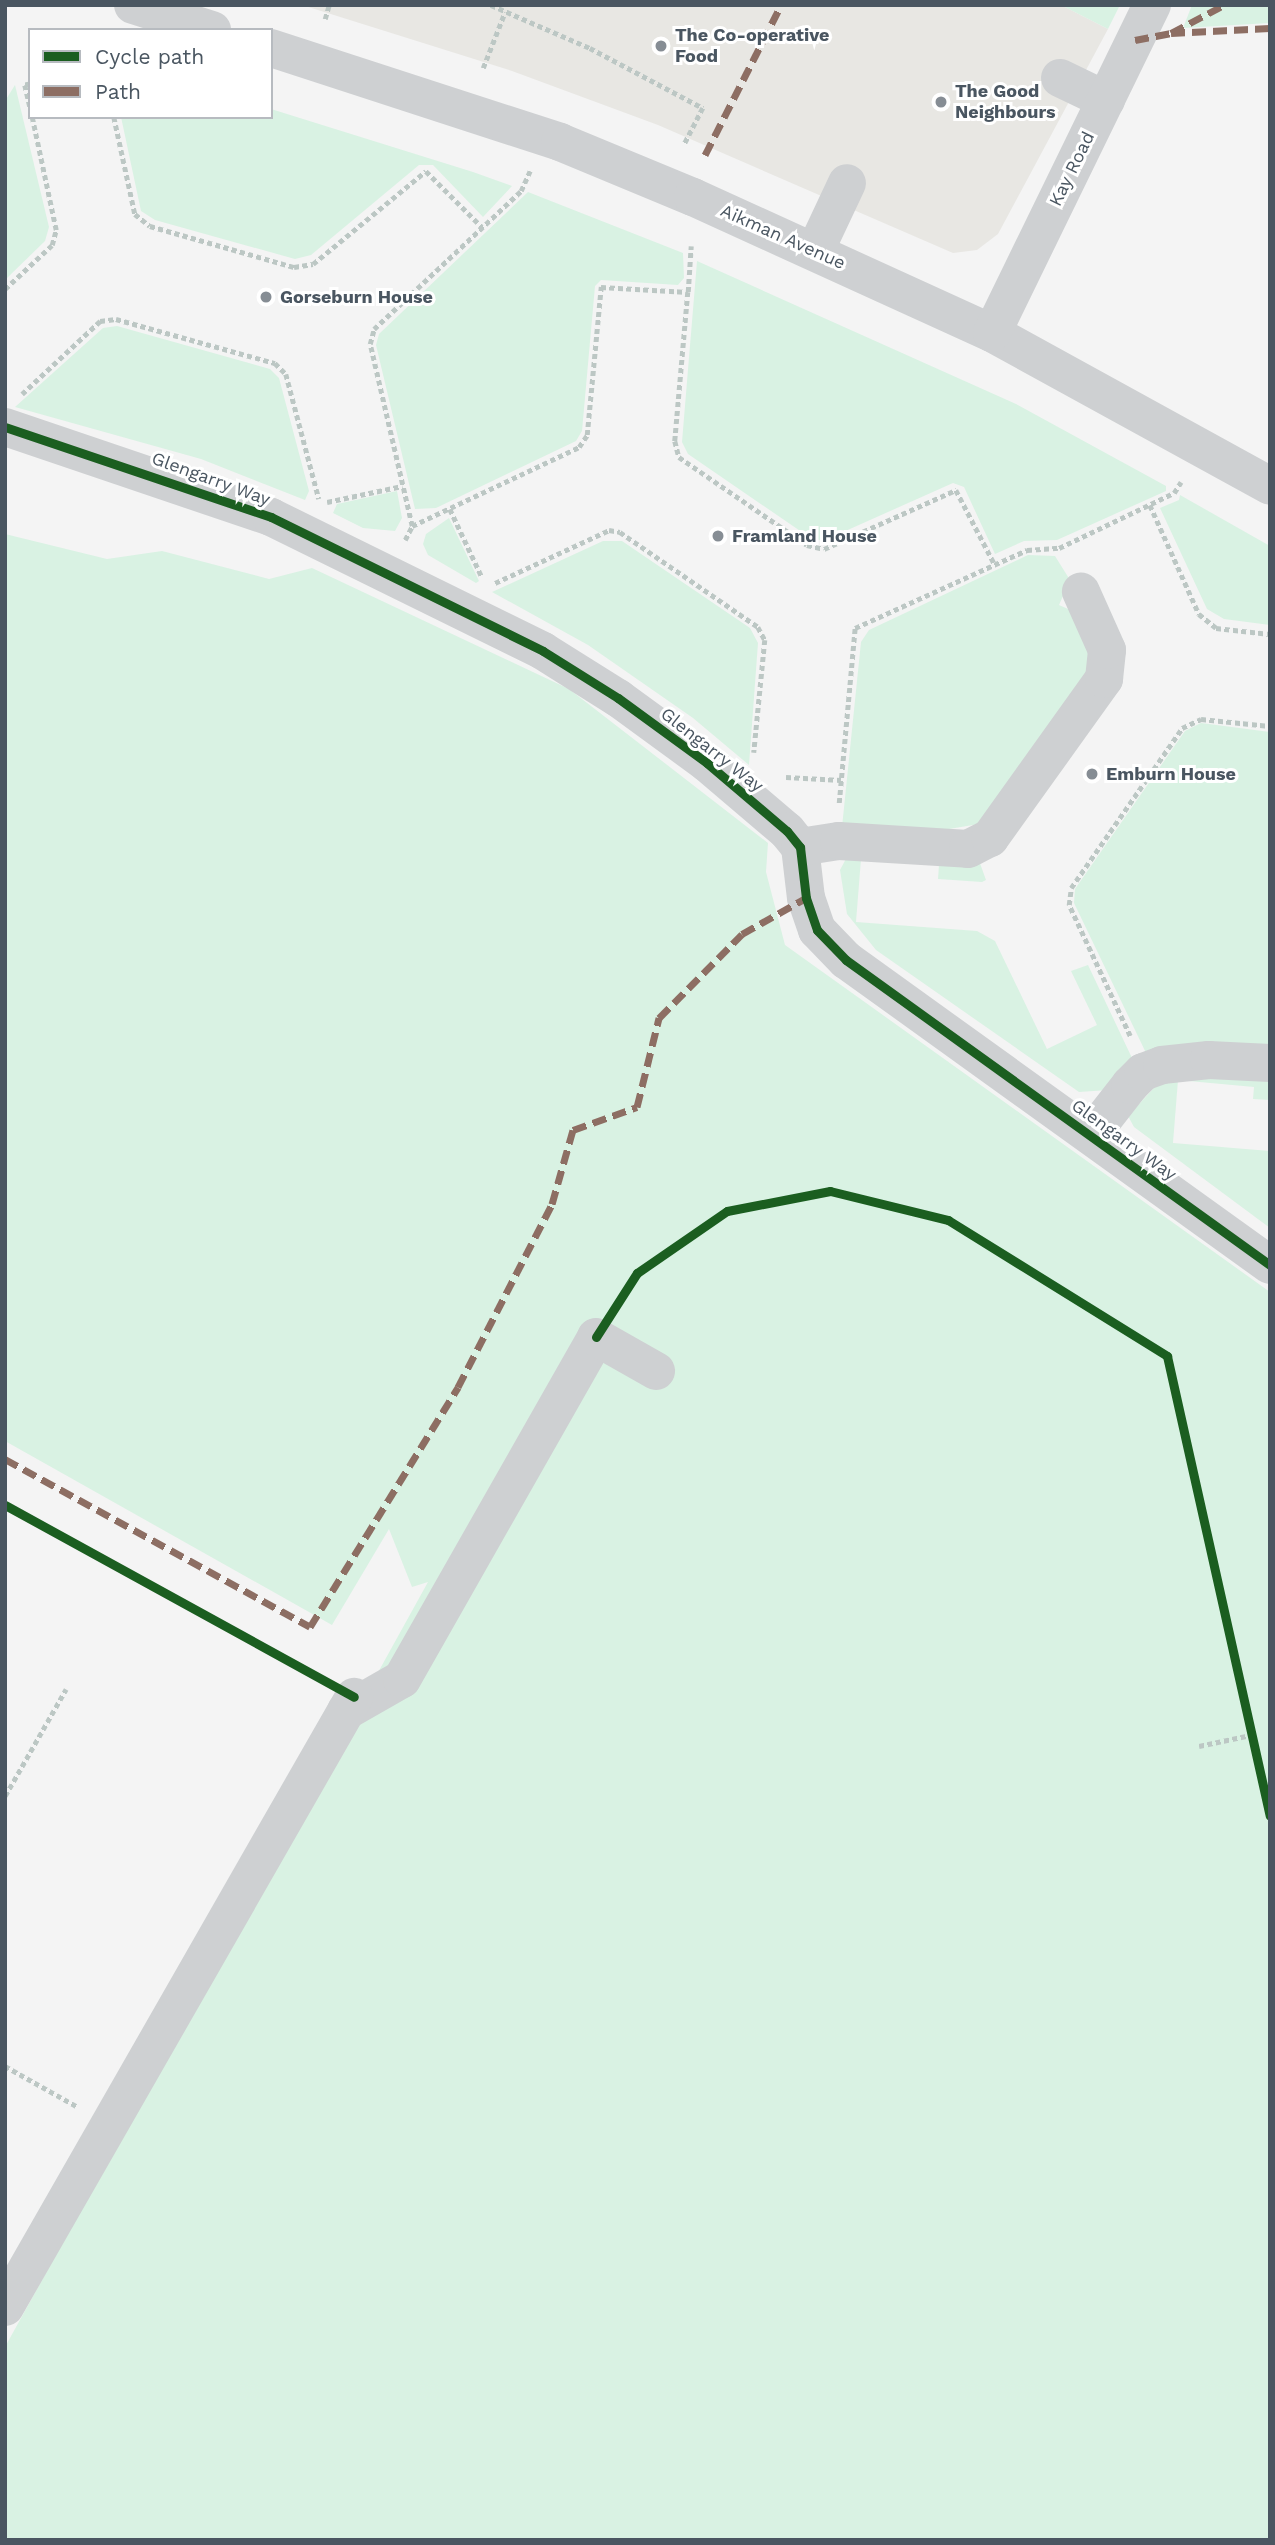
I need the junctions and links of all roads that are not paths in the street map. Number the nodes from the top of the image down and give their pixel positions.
1 (133, 5) edge
2 (1152, 5) edge
3 (206, 28) edge
4 (273, 49) edge
5 (1060, 78) dead end
6 (1106, 100) junction
7 (848, 183) dead end
8 (815, 251) junction
9 (992, 333) junction
10 (11, 413) edge
11 (1270, 486) edge
12 (1081, 592) dead end
13 (800, 847) junction
14 (1270, 1063) edge
15 (1091, 1135) junction
16 (1270, 1265) edge
17 (656, 1371) dead end
18 (5, 2307) edge

1 - 3 street
2 - 6 street, Kay Road
4 - 8 street, Aikman Avenue
5 - 6 street
6 - 9 street, Kay Road
7 - 8 street
8 - 9 street, Aikman Avenue
9 - 11 street, Aikman Avenue
10 - 13 street, Glengarry Way
12 - 13 street
13 - 15 street, Glengarry Way
14 - 15 street
15 - 16 street, Glengarry Way
17 - 18 street

